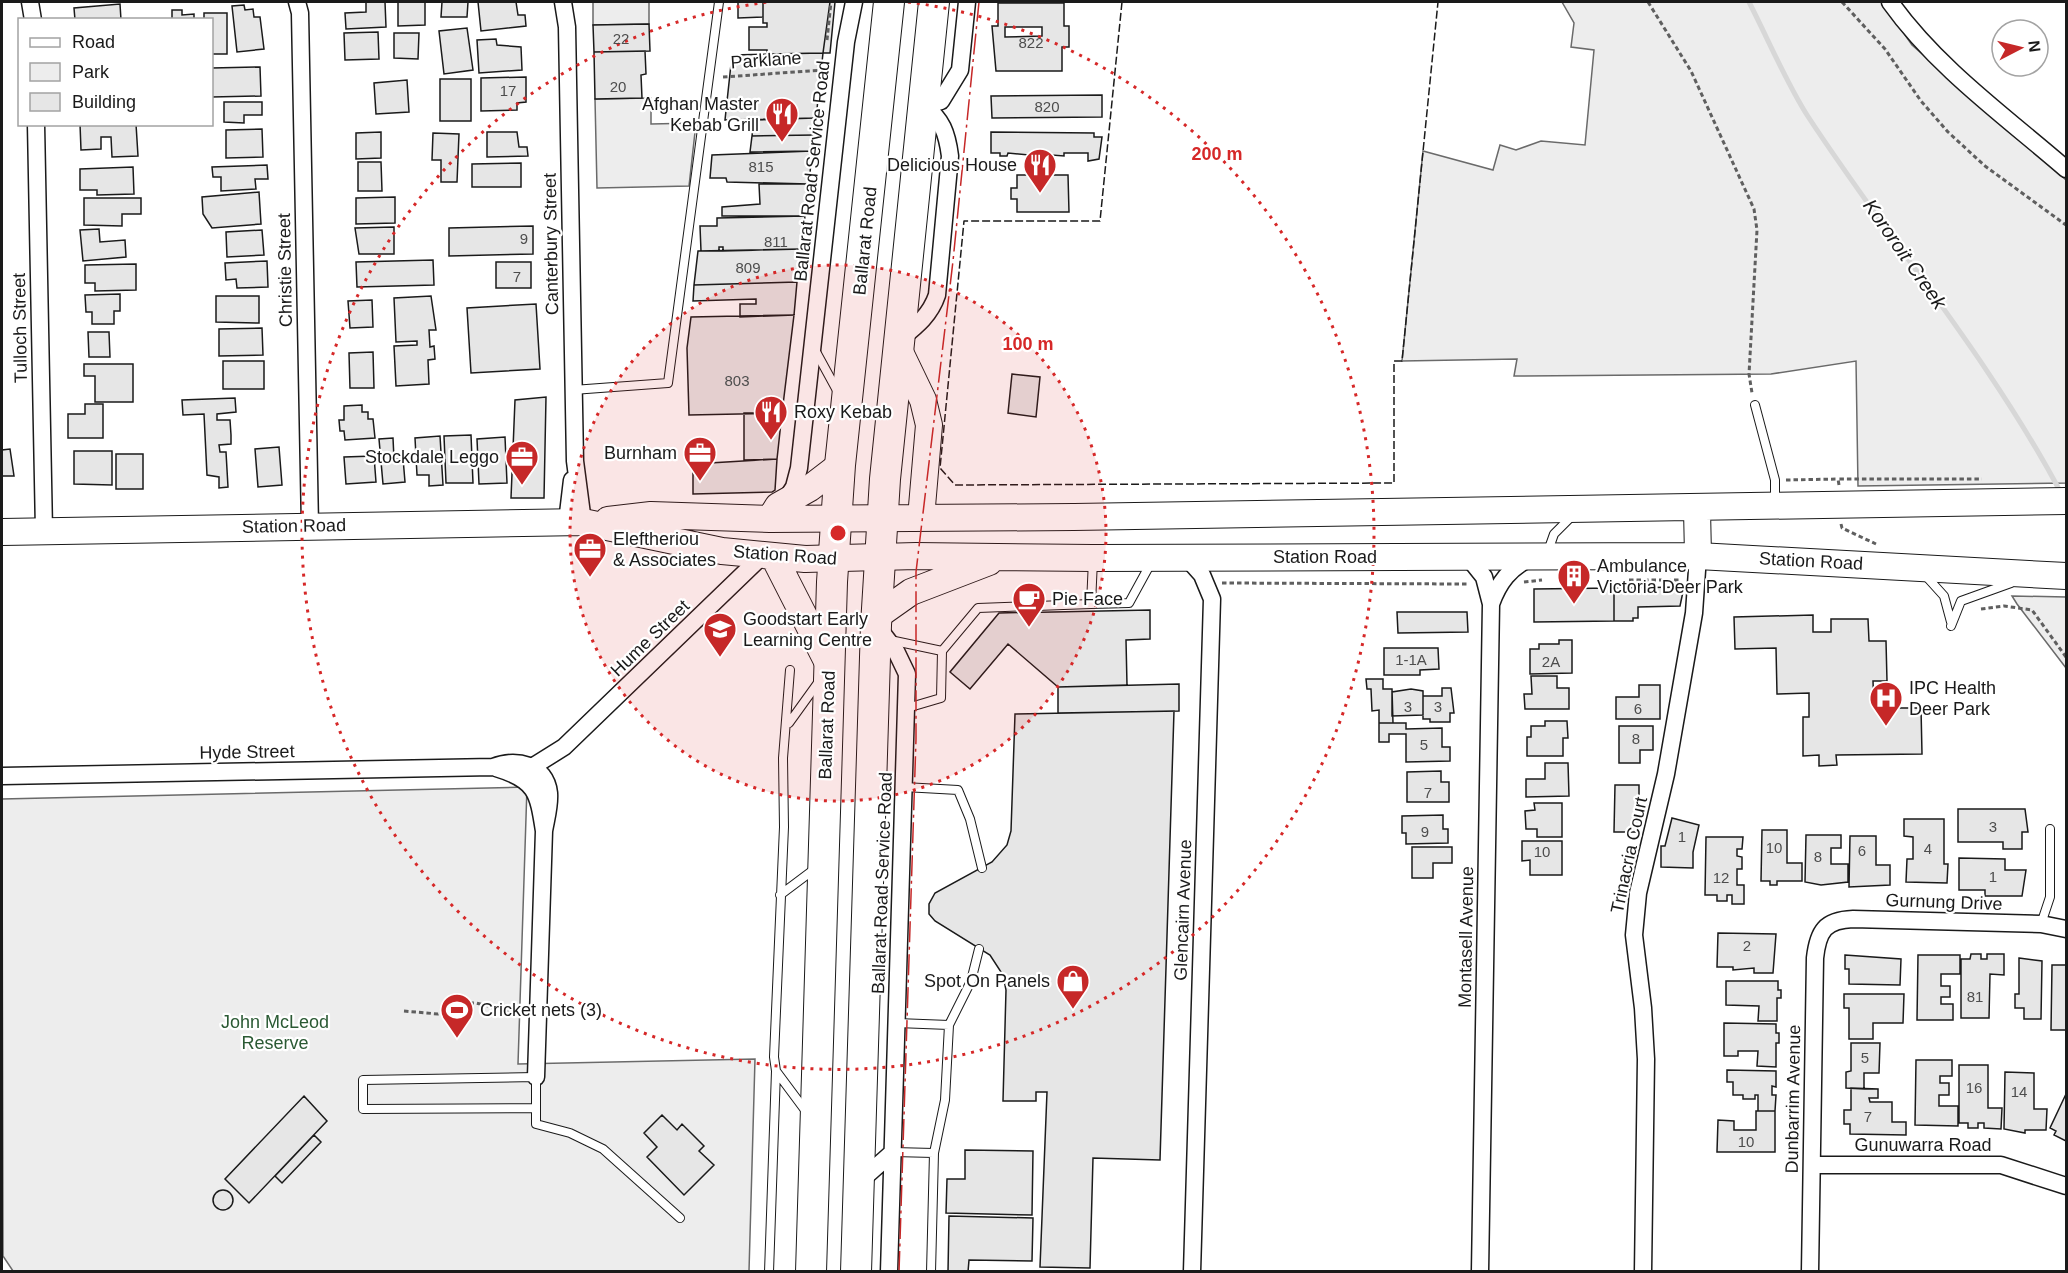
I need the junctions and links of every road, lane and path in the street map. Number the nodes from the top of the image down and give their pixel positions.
1 (30, 2) edge
2 (38, 2) edge
3 (563, 2) edge
4 (570, 2) edge
5 (719, 2) edge
6 (831, 2) edge
7 (854, 2) edge
8 (934, 2) edge
9 (967, 2) edge
10 (1648, 2) edge
11 (1842, 2) edge
12 (1890, 2) edge
13 (300, 5) edge
14 (886, 6) edge
15 (34, 18) edge
16 (34, 18) edge
17 (567, 27) junction
18 (827, 47) dead end
19 (825, 59) dead end
20 (709, 78) junction
21 (924, 106) junction
22 (36, 126) edge
23 (2066, 167) edge
24 (2067, 225) edge
25 (899, 344) junction
26 (813, 346) junction
27 (573, 390) junction
28 (1755, 405) joint
29 (847, 410) junction
30 (840, 465) junction
31 (1838, 479) dead end
32 (1775, 480) junction
33 (2067, 501) edge
34 (1775, 506) junction
35 (1580, 509) junction
36 (1697, 509) junction
37 (777, 511) junction
38 (836, 518) junction
39 (882, 518) junction
40 (921, 518) junction
41 (579, 522) junction
42 (310, 526) junction
43 (44, 531) junction
44 (2, 532) edge
45 (768, 556) junction
46 (880, 557) junction
47 (1003, 557) junction
48 (1154, 557) junction
49 (1186, 557) junction
50 (1468, 557) junction
51 (1093, 558) junction
52 (834, 560) junction
53 (1541, 565) junction
54 (1698, 568) junction
55 (1916, 568) junction
56 (2057, 575) edge
57 (1628, 580) dead end
58 (1493, 584) junction
59 (1209, 586) junction
60 (1091, 604) junction
61 (1957, 608) junction
62 (880, 627) junction
63 (942, 651) junction
64 (2067, 657) edge
65 (828, 665) junction
66 (790, 670) dead end
67 (907, 708) junction
68 (787, 726) junction
69 (2, 776) edge
70 (536, 777) junction
71 (904, 787) junction
72 (2050, 829) dead end
73 (823, 863) junction
74 (982, 868) dead end
75 (780, 895) junction
76 (2041, 924) junction
77 (1823, 928) joint
78 (2067, 928) edge
79 (979, 949) dead end
80 (404, 1011) dead end
81 (539, 1015) junction
82 (897, 1023) junction
83 (949, 1025) junction
84 (776, 1071) junction
85 (536, 1077) junction
86 (535, 1108) junction
87 (817, 1126) junction
88 (893, 1152) junction
89 (934, 1154) junction
90 (1812, 1165) junction
91 (858, 1183) junction
92 (2067, 1186) edge
93 (680, 1218) dead end
94 (769, 1272) edge
95 (811, 1272) edge
96 (856, 1272) edge
97 (889, 1272) edge
98 (931, 1272) edge
99 (1192, 1272) edge
100 (1480, 1272) edge
101 (1643, 1272) edge
102 (1810, 1272) edge

1 - 15 street
2 - 16 street
3 - 17 street, Canterbury Street
4 - 17 street, Canterbury Street
5 - 20 lane
6 - 18 path
7 - 26 street, Ballarat Road Service Road
8 - 21 highway
9 - 21 street
10 - 28 path
11 - 24 path
12 - 23 street
13 - 42 street, Christie Street
14 - 29 highway, Ballarat Road
17 - 27 street, Canterbury Street
19 - 20 path, Parklane
20 - 27 lane
21 - 25 highway
22 - 43 street, Tulloch Street
25 - 39 highway
25 - 40 main road
26 - 29 lane
26 - 37 street, Ballarat Road Service Road
27 - 41 street, Canterbury Street
28 - 32 lane
29 - 30 highway, Ballarat Road
30 - 37 main road
30 - 38 highway, Ballarat Road
31 - 32 path
32 - 34 lane
33 - 34 main road, Station Road
34 - 36 main road, Station Road
35 - 36 main road, Station Road
35 - 40 main road, Station Road
35 - 53 lane
36 - 54 main road
37 - 38 main road, Station Road
37 - 41 main road, Station Road
38 - 39 main road, Station Road
38 - 52 highway, Ballarat Road
39 - 40 main road, Station Road
39 - 46 highway
41 - 42 main road, Station Road
41 - 45 main road, Station Road
42 - 43 main road, Station Road
43 - 44 main road, Station Road
45 - 52 main road, Station Road
45 - 65 main road
45 - 70 street, Hume Street
46 - 47 main road, Station Road
46 - 52 main road, Station Road
46 - 62 highway
47 - 51 main road, Station Road
47 - 62 main road
48 - 49 main road, Station Road
48 - 51 main road, Station Road
48 - 60 lane
49 - 50 main road, Station Road
49 - 59 street
50 - 53 main road, Station Road
50 - 58 street
51 - 60 lane
52 - 65 highway, Ballarat Road
53 - 54 main road, Station Road
53 - 58 path
53 - 58 street, Montasell Avenue
54 - 55 main road, Station Road
54 - 57 path
54 - 101 street, Trinacria Court
55 - 56 main road, Station Road
55 - 61 lane
56 - 61 lane
58 - 59 path
58 - 100 street, Montasell Avenue
59 - 99 street, Glencairn Avenue
60 - 63 lane
61 - 64 path
62 - 63 lane
62 - 67 street, Ballarat Road Service Road
62 - 91 highway
63 - 67 lane
65 - 68 lane
65 - 73 highway, Ballarat Road
66 - 68 lane
67 - 71 street, Ballarat Road Service Road
68 - 75 lane
69 - 70 street, Hyde Street
70 - 81 street
71 - 74 lane
71 - 82 street, Ballarat Road Service Road
72 - 76 lane
73 - 75 lane
73 - 87 highway, Ballarat Road
75 - 84 lane
76 - 77 street, Gurnung Drive
76 - 78 street, Gurnung Drive
77 - 90 street, Dunbarrim Avenue
79 - 83 lane
80 - 81 path
81 - 85 street
82 - 83 lane
82 - 88 street, Ballarat Road Service Road
83 - 89 lane
84 - 87 lane
84 - 94 lane
85 - 86 lane
85 - 86 lane
86 - 93 lane
87 - 95 highway, Ballarat Road
88 - 89 lane
88 - 91 street
88 - 97 street, Ballarat Road Service Road
89 - 98 lane
90 - 92 street, Gunuwarra Road
90 - 102 street, Dunbarrim Avenue
91 - 96 highway

